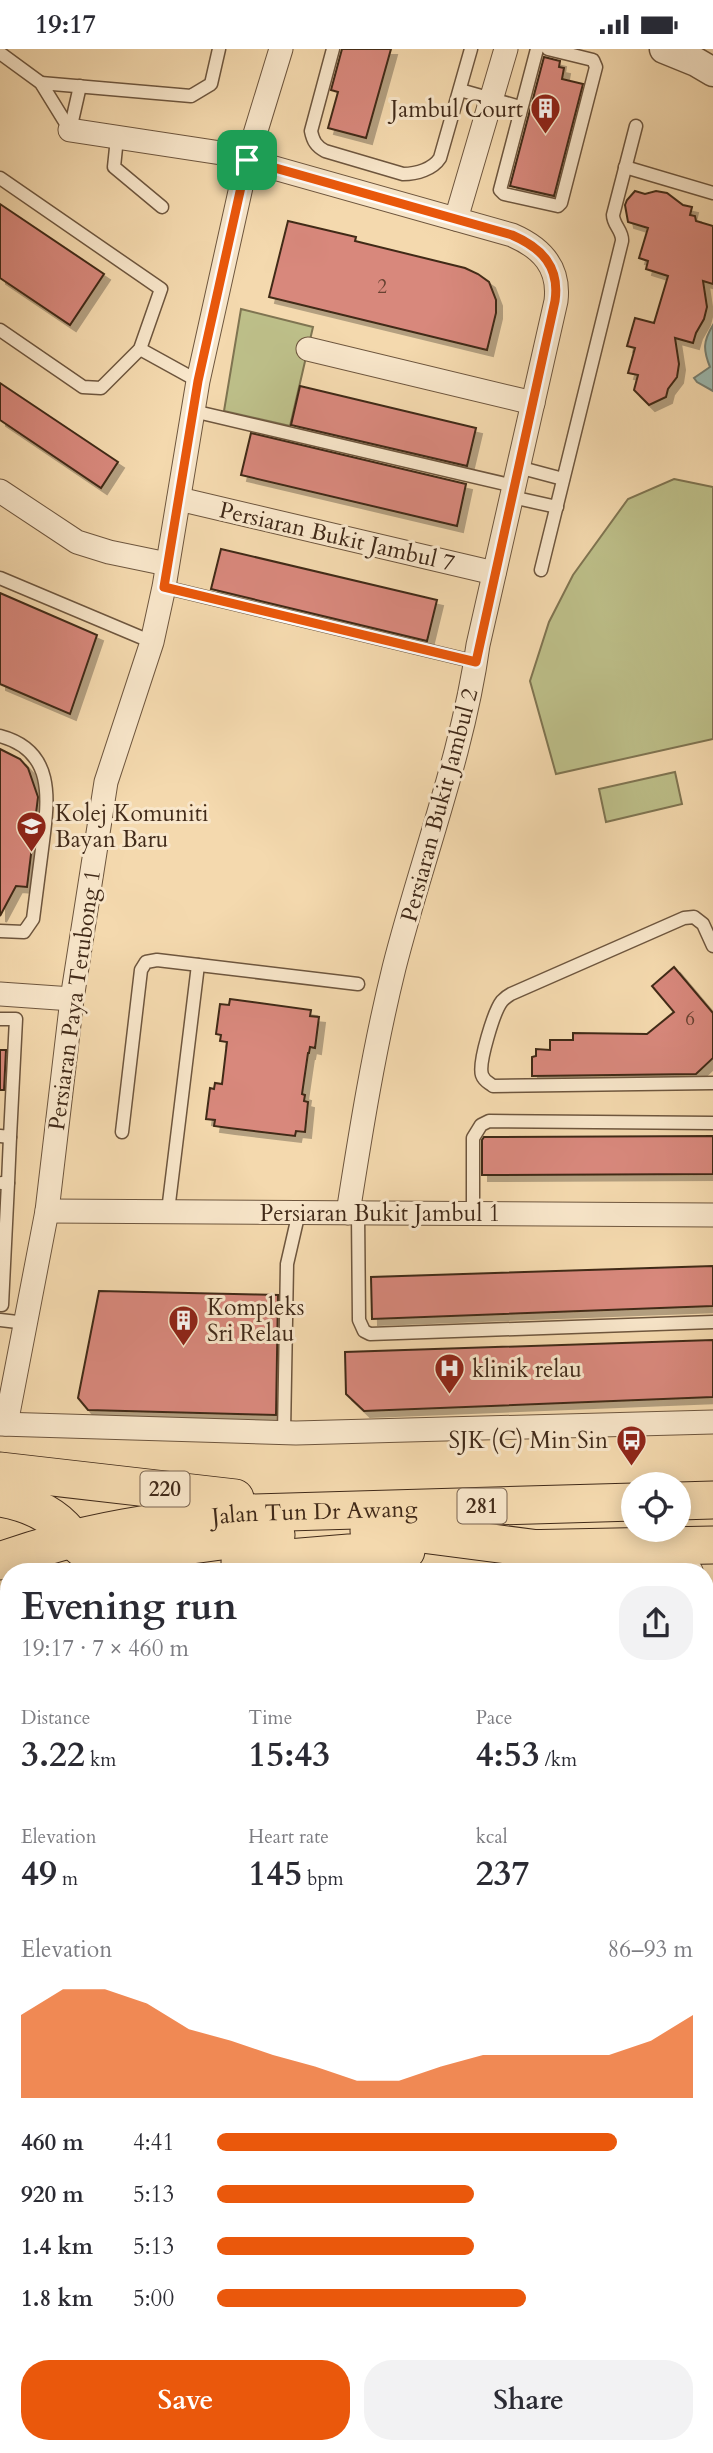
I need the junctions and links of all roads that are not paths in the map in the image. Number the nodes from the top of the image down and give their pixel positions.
1 (219, 49) edge
2 (281, 49) edge
3 (333, 49) edge
4 (471, 49) edge
5 (506, 49) edge
6 (537, 49) edge
7 (548, 49) edge
8 (664, 49) edge
9 (706, 49) edge
10 (0, 53) edge
11 (713, 59) edge
12 (713, 72) edge
13 (41, 83) junction
14 (80, 86) junction
15 (460, 90) junction
16 (492, 99) junction
17 (520, 107) junction
18 (636, 126) dead end
19 (70, 130) junction
20 (117, 138) junction
21 (247, 160) junction
22 (625, 167) junction
23 (0, 178) edge
24 (713, 193) edge
25 (162, 207) dead end
26 (456, 219) junction
27 (0, 330) edge
28 (140, 349) junction
29 (308, 349) dead end
30 (198, 381) junction
31 (533, 403) junction
32 (193, 411) junction
33 (564, 479) junction
34 (514, 483) junction
35 (0, 491) edge
36 (179, 499) junction
37 (557, 507) junction
38 (541, 570) dead end
39 (494, 573) junction
40 (166, 576) junction
41 (0, 578) edge
42 (152, 642) junction
43 (476, 662) junction
44 (0, 736) edge
45 (0, 932) edge
46 (713, 946) edge
47 (198, 965) junction
48 (358, 984) dead end
49 (0, 994) edge
50 (72, 999) junction
51 (0, 1019) edge
52 (713, 1083) edge
53 (713, 1123) edge
54 (122, 1132) dead end
55 (5, 1136) edge
56 (4, 1183) edge
57 (47, 1210) junction
58 (168, 1211) junction
59 (299, 1212) junction
60 (353, 1213) junction
61 (473, 1213) junction
62 (713, 1215) edge
63 (0, 1305) edge
64 (0, 1320) edge
65 (713, 1322) edge
66 (26, 1323) junction
67 (713, 1422) edge
68 (3, 1424) edge
69 (284, 1433) junction
70 (0, 1471) edge
71 (0, 1498) edge
72 (713, 1500) edge
73 (691, 1501) edge
74 (621, 1502) edge
75 (330, 1511) junction
76 (73, 1537) junction
77 (713, 1545) edge
78 (539, 1549) junction
79 (681, 1559) edge
80 (0, 1561) edge
81 (345, 1562) edge
82 (229, 1563) edge

1 - 14 lane
2 - 21 street, Persiaran Paya Terubong 1
3 - 15 lane
4 - 15 lane
5 - 16 street
6 - 17 lane
7 - 17 lane
8 - 12 street
9 - 11 street
10 - 13 lane
13 - 14 lane
13 - 19 lane
14 - 19 lane
15 - 16 lane
16 - 17 lane
16 - 26 street
18 - 22 lane
19 - 20 street, Persiaran Bukit Jambul 2
20 - 21 street, Persiaran Bukit Jambul 2
20 - 25 lane
21 - 26 street, Persiaran Bukit Jambul 2
21 - 30 street, Persiaran Paya Terubong 1
22 - 24 lane
22 - 33 lane
23 - 28 lane
26 - 31 street, Persiaran Bukit Jambul 2
27 - 28 lane
28 - 30 lane
29 - 31 street
30 - 32 street, Persiaran Paya Terubong 1
31 - 34 street, Persiaran Bukit Jambul 2
32 - 34 lane
32 - 36 street, Persiaran Paya Terubong 1
33 - 34 lane
33 - 37 lane
34 - 37 lane
34 - 39 street, Persiaran Bukit Jambul 2
35 - 40 street
36 - 39 street, Persiaran Bukit Jambul 7
36 - 40 street, Persiaran Paya Terubong 1
37 - 38 lane
39 - 43 street, Persiaran Bukit Jambul 2
40 - 42 street, Persiaran Paya Terubong 1
40 - 43 lane
41 - 42 lane
42 - 50 street, Persiaran Paya Terubong 1
43 - 60 street, Persiaran Bukit Jambul 2
44 - 45 lane
46 - 52 lane
47 - 48 lane
47 - 54 lane
47 - 58 lane
49 - 50 street
50 - 57 street, Persiaran Paya Terubong 1
51 - 55 lane
53 - 61 lane
55 - 56 lane
56 - 63 lane
57 - 58 street, Persiaran Bukit Jambul 1
57 - 66 street, Persiaran Paya Terubong 1
58 - 59 street, Persiaran Bukit Jambul 1
59 - 60 street, Persiaran Bukit Jambul 1
59 - 69 lane
60 - 61 street, Persiaran Bukit Jambul 1
60 - 65 lane
61 - 62 street, Persiaran Bukit Jambul 1
64 - 66 lane
66 - 68 street, Persiaran Paya Terubong 1
67 - 69 street
68 - 69 street
70 - 75 main road, 220
71 - 76 main road
72 - 73 main road
74 - 75 main road, Jalan Tun Dr Awang / 281
75 - 76 main road, Jalan Tun Dr Awang / 281
76 - 78 main road
76 - 80 main road, Jalan Tun Dr Awang / 281
77 - 79 main road, Jalan Tun Dr Awang / 281
78 - 79 main road, Jalan Tun Dr Awang / 281
78 - 81 main road, Jalan Tun Dr Awang / 281
81 - 82 main road, Jalan Tun Dr Awang / 281

